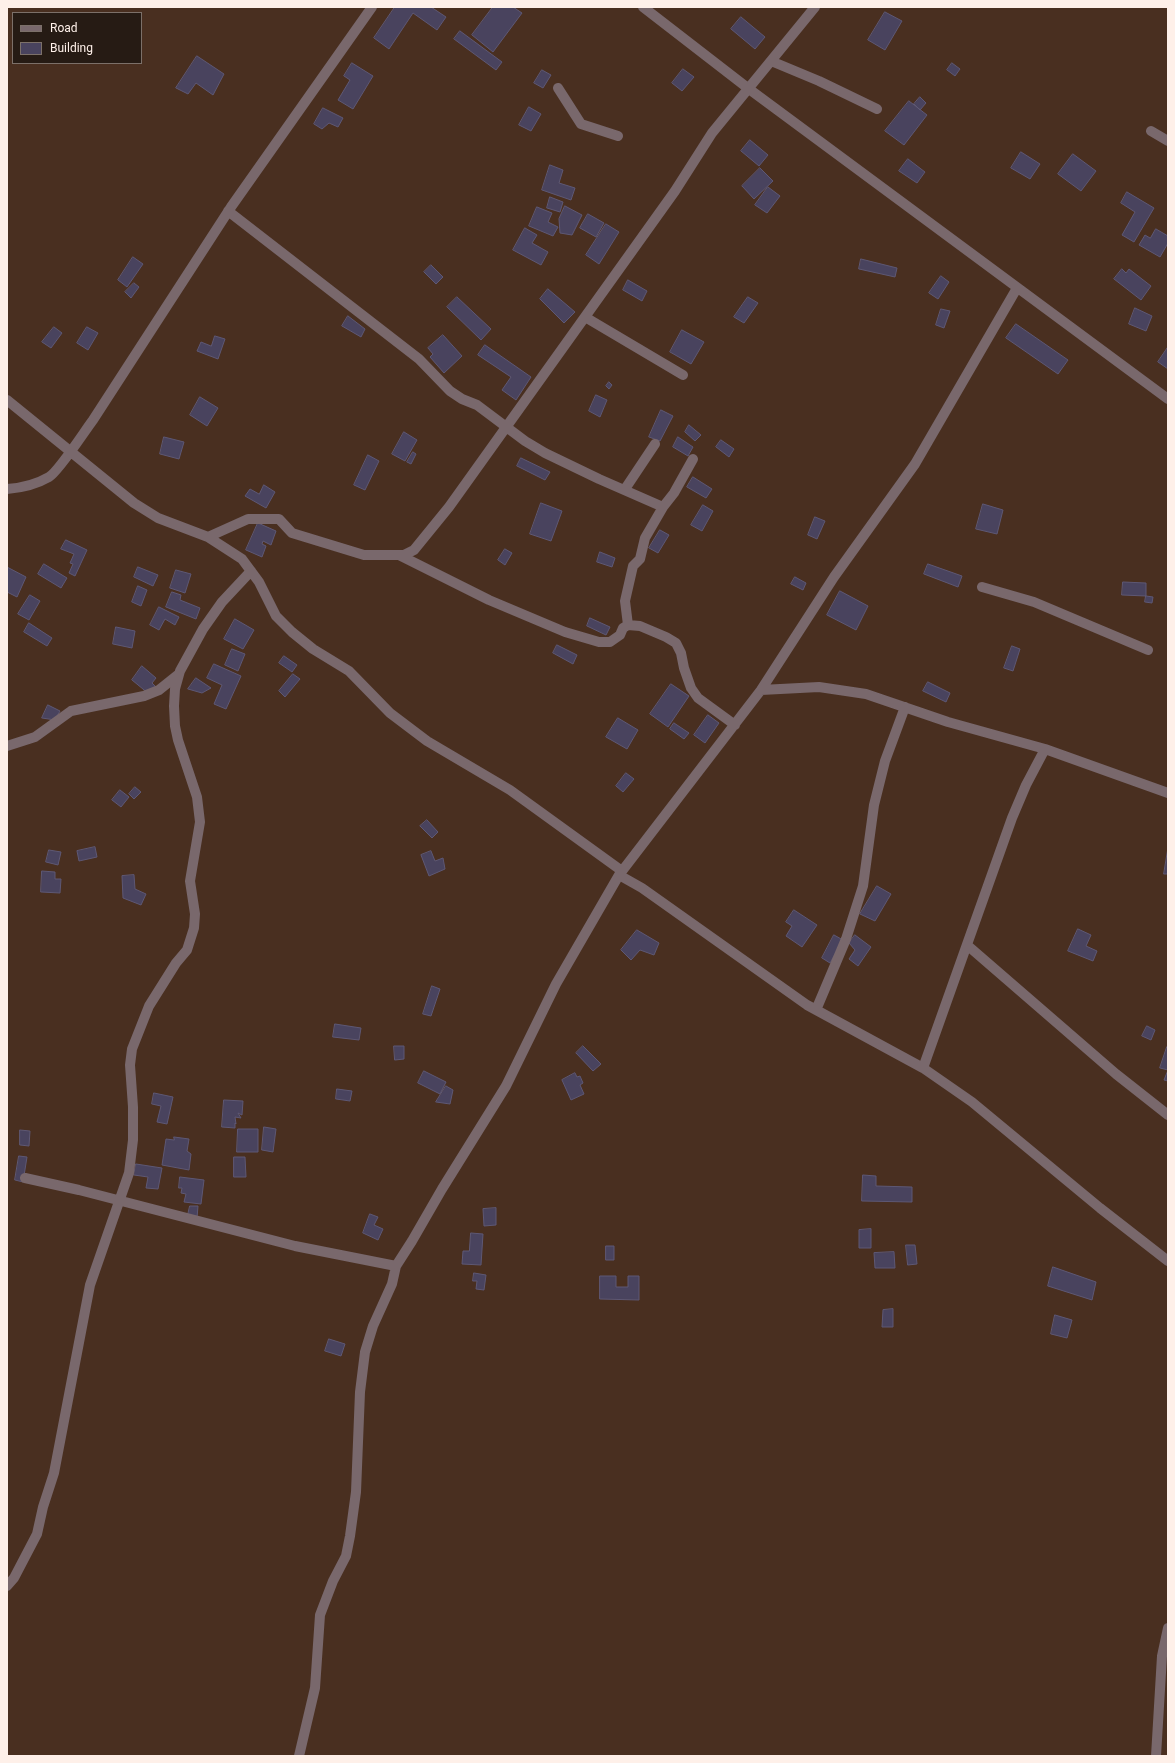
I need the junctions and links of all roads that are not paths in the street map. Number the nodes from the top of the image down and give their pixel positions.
1 (372, 7) edge
2 (643, 7) edge
3 (815, 7) edge
4 (771, 61) junction
5 (558, 88) dead end
6 (749, 89) junction
7 (877, 109) dead end
8 (1151, 131) dead end
9 (618, 136) dead end
10 (1168, 140) edge
11 (228, 211) junction
12 (1017, 288) junction
13 (585, 317) junction
14 (683, 375) dead end
15 (1168, 399) edge
16 (7, 400) edge
17 (506, 426) junction
18 (655, 444) dead end
19 (71, 451) junction
20 (693, 460) dead end
21 (7, 489) edge
22 (625, 489) junction
23 (663, 507) junction
24 (208, 537) junction
25 (399, 555) junction
26 (252, 571) junction
27 (982, 587) dead end
28 (628, 625) junction
29 (1148, 650) dead end
30 (179, 674) junction
31 (761, 690) junction
32 (905, 707) junction
33 (735, 726) junction
34 (7, 746) edge
35 (1045, 749) junction
36 (1168, 793) edge
37 (620, 873) junction
38 (967, 945) junction
39 (816, 1010) junction
40 (923, 1068) junction
41 (1168, 1114) edge
42 (26, 1178) dead end
43 (118, 1201) junction
44 (1168, 1261) edge
45 (396, 1266) junction
46 (7, 1586) edge
47 (1168, 1628) edge
48 (299, 1756) edge
49 (1156, 1756) edge

1 - 11 street
2 - 6 street
3 - 4 street
4 - 6 street
4 - 7 street
5 - 9 street
6 - 12 street
6 - 13 street
8 - 10 street
11 - 17 street
11 - 19 street
12 - 15 street
12 - 31 street
13 - 14 street
13 - 17 street
16 - 19 street
17 - 22 street
17 - 25 street
18 - 22 street
19 - 21 street
19 - 24 street
20 - 23 street
22 - 23 street
23 - 28 street
24 - 25 street
24 - 26 street
25 - 28 street
26 - 30 street
26 - 37 street
27 - 29 street
28 - 33 street
30 - 34 street
30 - 43 street
31 - 32 street
31 - 33 street
32 - 35 street
32 - 39 street
33 - 37 street
35 - 36 street
35 - 38 street
37 - 39 street
37 - 45 street
38 - 40 street
38 - 41 street
39 - 40 street
40 - 44 street
42 - 43 street
43 - 45 street
43 - 46 street
45 - 48 street
47 - 49 street

